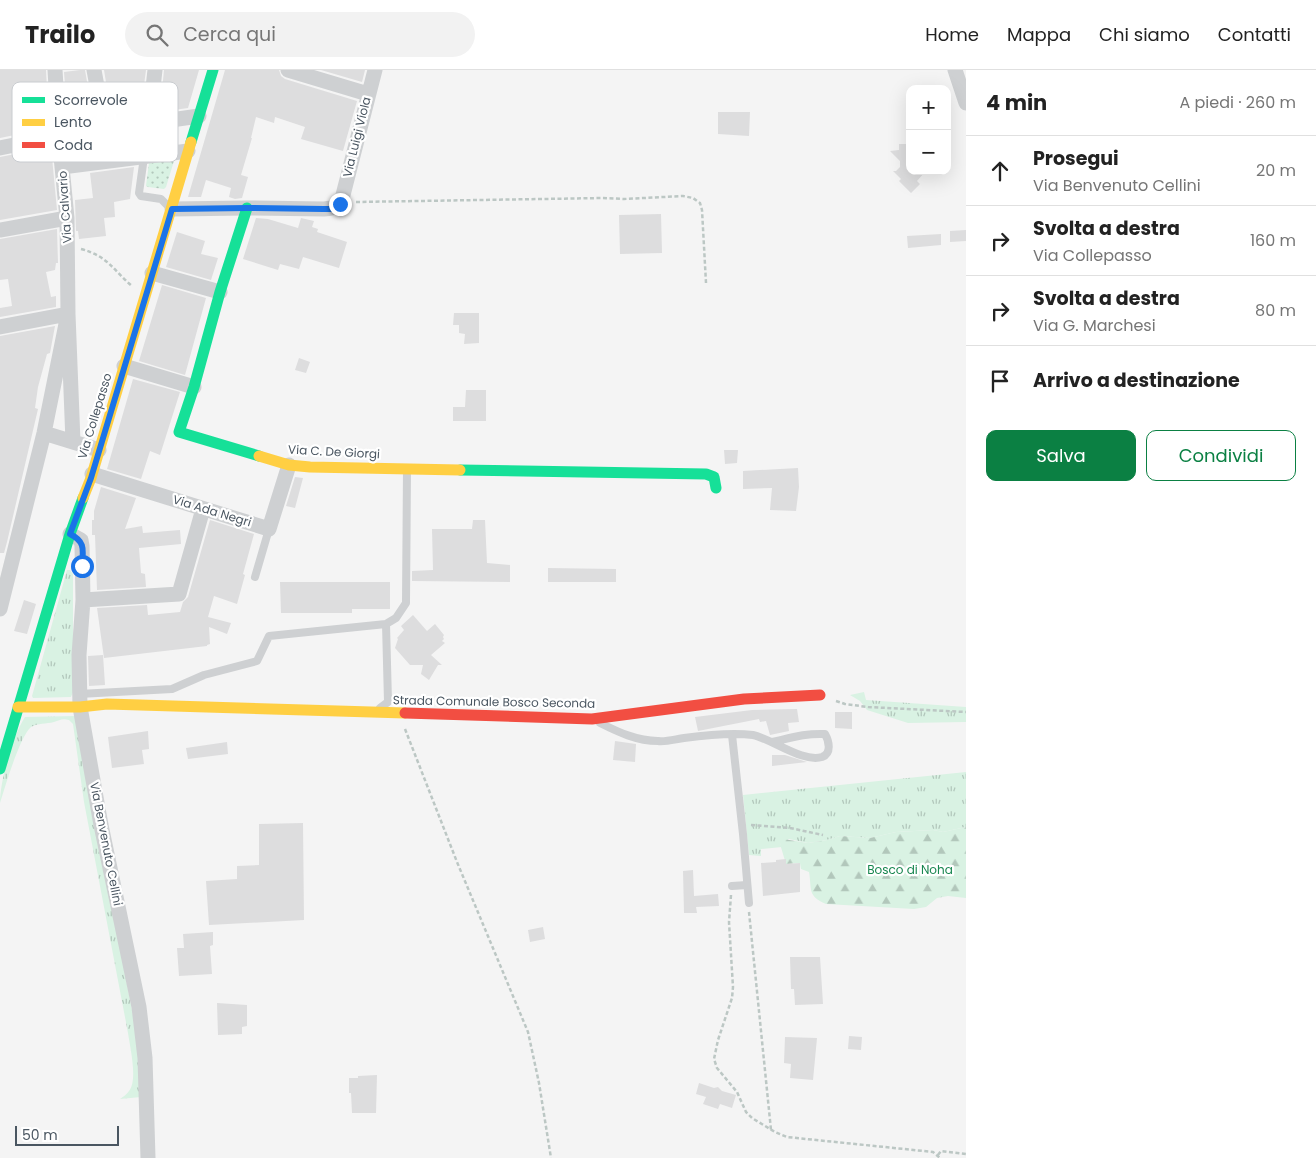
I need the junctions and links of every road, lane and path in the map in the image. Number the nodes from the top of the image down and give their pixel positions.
1 (213, 70) edge
2 (288, 70) edge
3 (375, 70) edge
4 (955, 70) edge
5 (368, 94) junction
6 (966, 103) edge
7 (199, 116) junction
8 (178, 119) edge
9 (188, 151) junction
10 (178, 152) edge
11 (62, 162) edge
12 (103, 162) edge
13 (143, 162) edge
14 (62, 167) junction
15 (340, 204) junction
16 (247, 208) junction
17 (172, 209) junction
18 (67, 218) junction
19 (0, 230) edge
20 (68, 247) junction
21 (152, 272) junction
22 (706, 283) dead end
23 (146, 291) junction
24 (220, 292) junction
25 (68, 314) junction
26 (0, 327) edge
27 (124, 366) junction
28 (194, 387) junction
29 (44, 433) junction
30 (73, 442) junction
31 (99, 450) junction
32 (289, 465) junction
33 (407, 469) junction
34 (92, 474) junction
35 (716, 488) dead end
36 (204, 509) junction
37 (269, 529) junction
38 (70, 534) junction
39 (5, 565) edge
40 (254, 577) dead end
41 (83, 600) junction
42 (0, 609) edge
43 (386, 624) junction
44 (820, 695) joint
45 (80, 701) junction
46 (18, 707) junction
47 (966, 712) edge
48 (375, 713) junction
49 (400, 714) junction
50 (592, 719) junction
51 (732, 735) junction
52 (772, 742) junction
53 (0, 769) edge
54 (742, 824) junction
55 (823, 835) dead end
56 (747, 885) junction
57 (732, 886) joint
58 (748, 903) joint
59 (771, 1130) junction
60 (966, 1154) edge
61 (939, 1157) edge
62 (148, 1158) edge
63 (551, 1158) edge

1 - 7 street, Via Collepasso
2 - 5 street
3 - 5 street, Via Luigi Viola
4 - 6 street
5 - 15 street, Via Luigi Viola
7 - 8 street
7 - 9 street, Via Collepasso
9 - 10 street
9 - 17 street, Via Collepasso
11 - 14 street, Via Calvario
12 - 14 street
13 - 17 lane
14 - 18 street, Via Calvario
15 - 16 street
15 - 22 path
16 - 17 street
16 - 24 street, Via C. De Giorgi
17 - 21 street, Via Collepasso
18 - 19 street
18 - 20 street, Via Calvario
20 - 23 path
20 - 25 street, Via Calvario
21 - 23 street, Via Collepasso
21 - 24 street
23 - 27 street, Via Collepasso
24 - 28 street, Via C. De Giorgi
25 - 26 street
25 - 29 street, Via Calvario
25 - 30 street, Via Calvario
27 - 28 street
27 - 31 street, Via Collepasso
28 - 32 street, Via C. De Giorgi
29 - 30 street
29 - 39 street, Via Calvario
30 - 31 street
31 - 34 street, Via Collepasso
32 - 33 street, Via C. De Giorgi
32 - 37 street, Via Ada Negri
33 - 35 street, Via C. De Giorgi
33 - 43 lane
34 - 36 street, Via Ada Negri
34 - 38 street, Via Collepasso
36 - 37 street, Via Ada Negri
36 - 41 street
37 - 40 lane
38 - 41 street, Via Benvenuto Cellini
38 - 46 street, Via Collepasso
39 - 42 street, Via Calvario
41 - 45 street, Via Benvenuto Cellini
43 - 45 lane
43 - 48 lane
44 - 47 path
44 - 50 street, Strada Comunale Bosco Seconda
45 - 46 street, Strada Comunale Bosco Seconda
45 - 48 street, Strada Comunale Bosco Seconda
45 - 62 street, Via Benvenuto Cellini
46 - 53 street, Via Collepasso
48 - 49 street, Strada Comunale Bosco Seconda
49 - 50 street, Strada Comunale Bosco Seconda
49 - 63 path
50 - 51 lane
51 - 52 lane
51 - 54 lane
52 - 52 lane
54 - 55 path
54 - 56 lane
56 - 57 lane
56 - 58 lane
57 - 59 path
58 - 59 path
59 - 61 path
60 - 61 path

